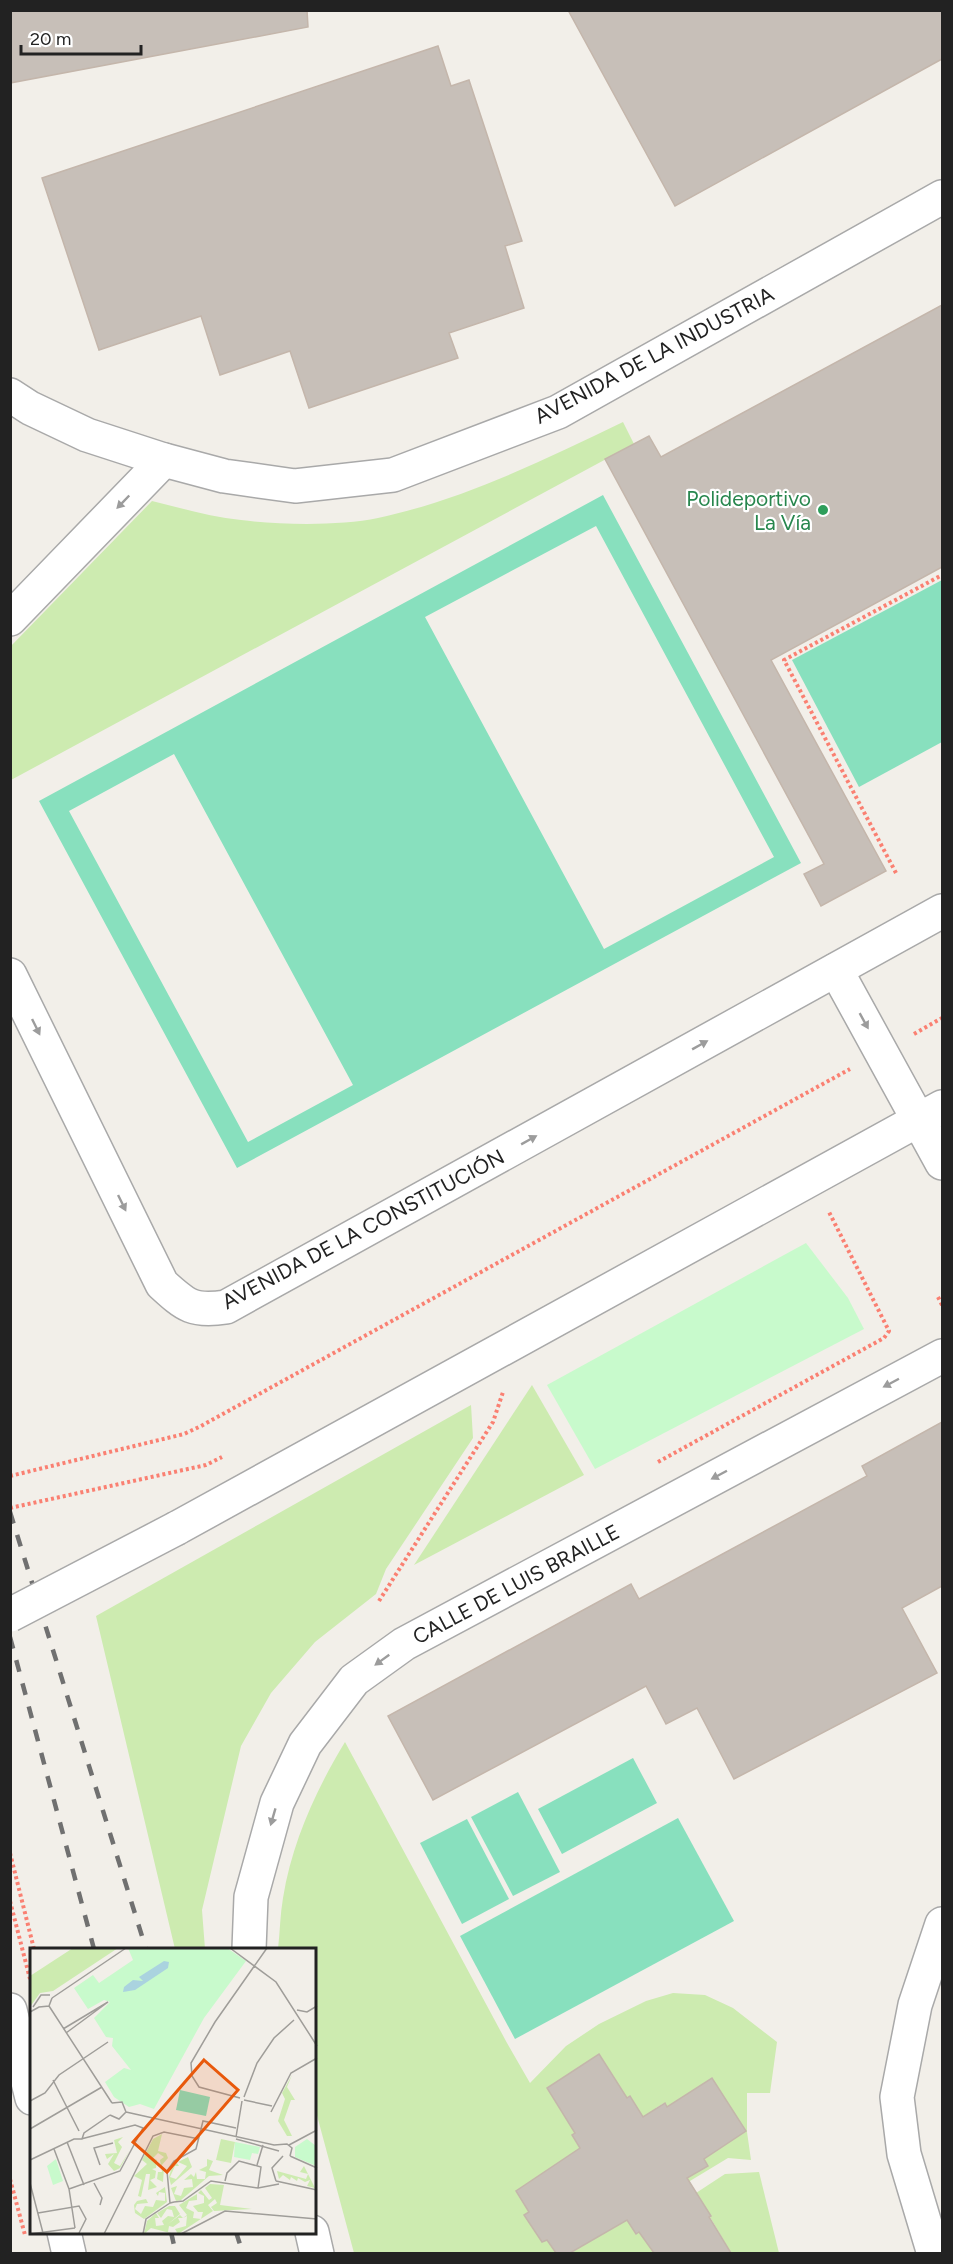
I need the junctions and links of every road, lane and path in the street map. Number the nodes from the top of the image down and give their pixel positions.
1 (942, 197) edge
2 (10, 394) edge
3 (164, 460) junction
4 (942, 575) edge
5 (10, 619) edge
6 (896, 873) dead end
7 (942, 911) edge
8 (836, 970) junction
9 (10, 975) edge
10 (942, 1018) edge
11 (882, 1052) junction
12 (931, 1113) edge
13 (942, 1163) edge
14 (825, 1203) dead end
15 (938, 1297) dead end
16 (942, 1305) edge
17 (942, 1356) edge
18 (503, 1390) dead end
19 (654, 1464) dead end
20 (194, 1467) dead end
21 (10, 1476) edge
22 (10, 1508) edge
23 (379, 1601) dead end
24 (10, 1615) edge
25 (10, 1852) edge
26 (10, 1901) edge
27 (942, 1924) edge
28 (34, 1948) edge
29 (249, 1948) edge
30 (30, 1977) edge
31 (10, 2010) edge
32 (30, 2090) edge
33 (10, 2179) edge
34 (64, 2234) edge
35 (312, 2234) edge
36 (27, 2243) dead end
37 (69, 2253) edge
38 (317, 2253) edge
39 (934, 2253) edge

1 - 3 street, AVENIDA DE LA INDUSTRIA
2 - 3 street, AVENIDA DE LA INDUSTRIA
3 -> 5 street
4 - 6 path
7 - 8 street, AVENIDA DE LA CONSTITUCIÓN
9 -> 8 street, AVENIDA DE LA CONSTITUCIÓN
8 -> 11 street
10 - 11 path
11 - 12 street
11 - 21 path
12 - 13 street
12 - 24 street, bridge
14 - 19 path
15 - 16 path
17 -> 29 street, CALLE DE LUIS BRAILLE
18 - 23 path
20 - 22 path
25 - 28 path
26 - 30 path
27 - 39 street
31 - 32 street
33 - 36 path
34 - 37 street
35 - 38 street

